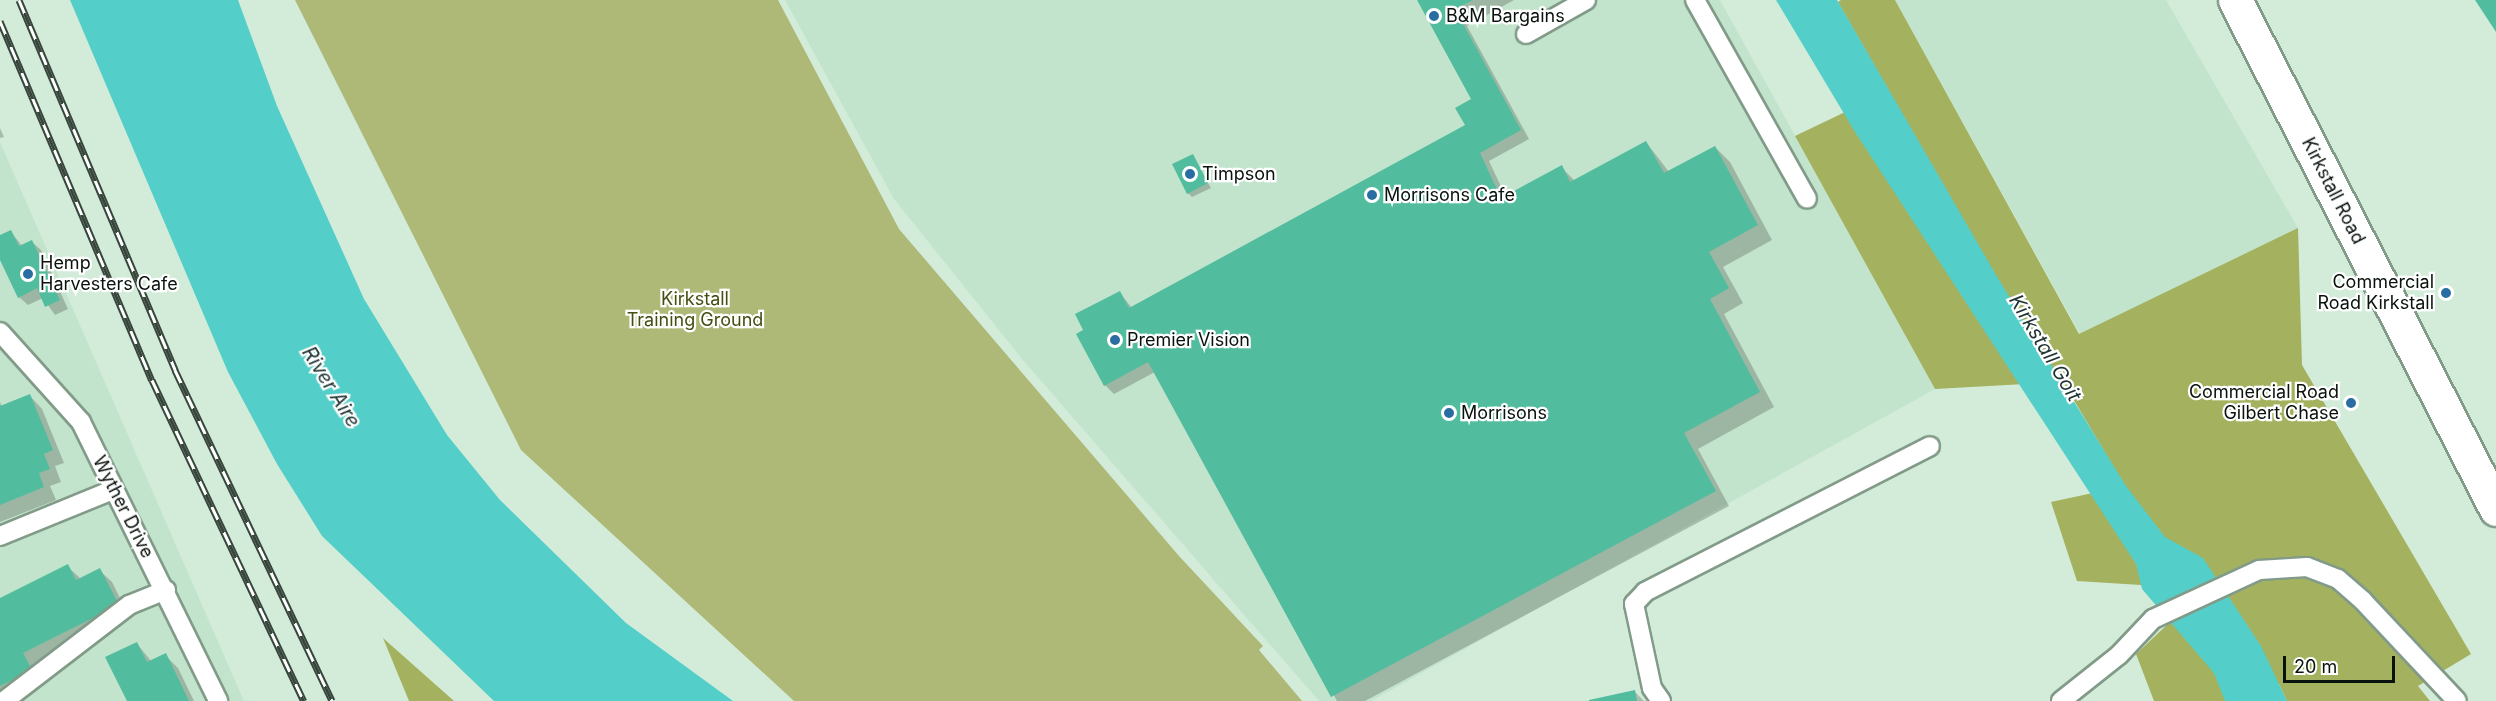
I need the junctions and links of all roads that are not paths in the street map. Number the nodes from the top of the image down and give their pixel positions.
1 (1586, 0) edge
2 (1695, 0) edge
3 (2235, 0) edge
4 (1526, 34) dead end
5 (1807, 199) dead end
6 (0, 332) edge
7 (1930, 446) dead end
8 (113, 490) junction
9 (2496, 509) edge
10 (0, 536) edge
11 (165, 590) junction
12 (4, 701) edge
13 (218, 701) edge
14 (1661, 701) edge
15 (2061, 701) edge
16 (2457, 701) edge

1 - 4 lane
2 - 5 lane
3 - 9 main road, Kirkstall Road
6 - 8 lane, Wyther Drive
7 - 14 lane
8 - 10 lane
8 - 11 lane, Wyther Drive
11 - 12 lane
11 - 13 lane, Wyther Drive
15 - 16 lane

